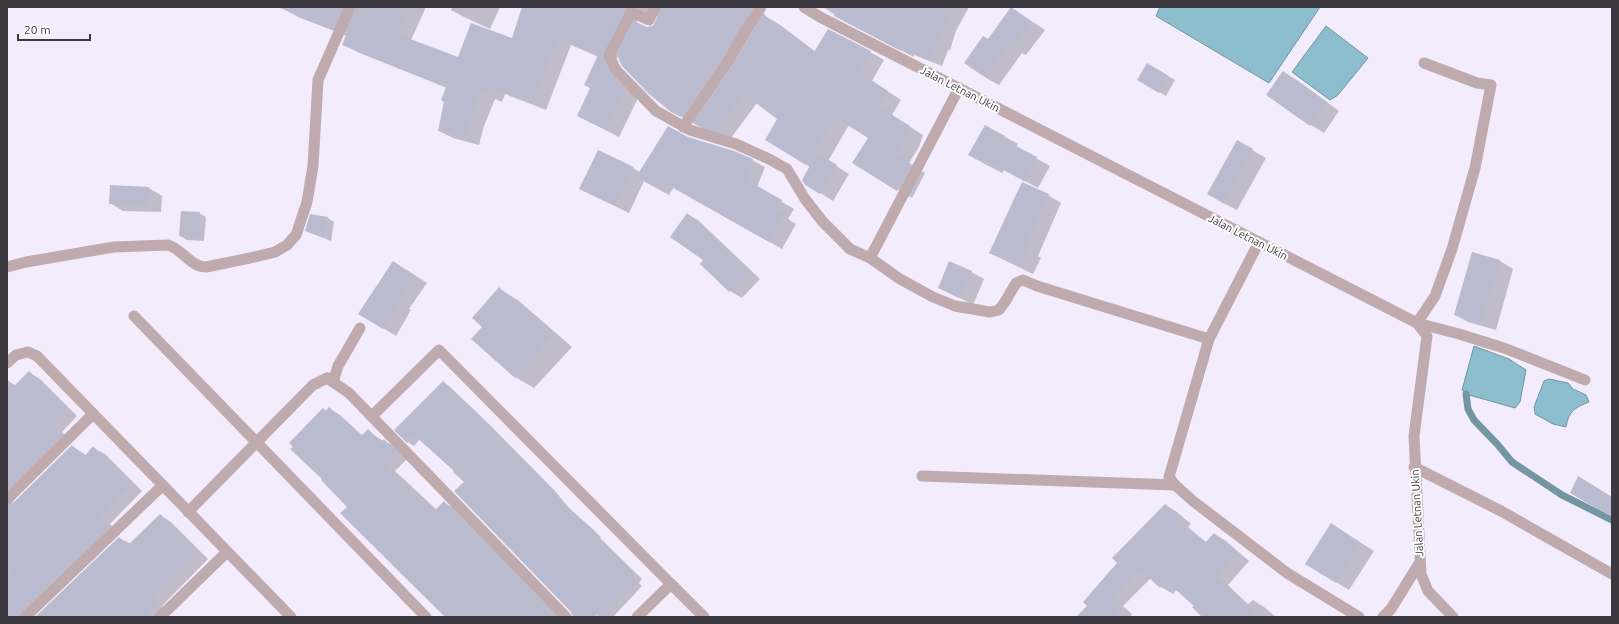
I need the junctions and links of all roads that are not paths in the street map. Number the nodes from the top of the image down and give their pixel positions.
1 (350, 7) edge
2 (655, 7) edge
3 (761, 7) edge
4 (804, 7) edge
5 (1424, 63) dead end
6 (960, 88) junction
7 (684, 127) junction
8 (1258, 242) junction
9 (870, 258) junction
10 (7, 267) edge
11 (134, 316) dead end
12 (1417, 323) junction
13 (360, 328) dead end
14 (1210, 339) junction
15 (7, 364) edge
16 (327, 378) junction
17 (1585, 380) dead end
18 (93, 414) junction
19 (372, 416) junction
20 (257, 442) junction
21 (1414, 467) junction
22 (922, 476) dead end
23 (1175, 485) junction
24 (162, 486) junction
25 (7, 499) edge
26 (188, 512) junction
27 (227, 552) junction
28 (1420, 562) junction
29 (1612, 574) edge
30 (671, 584) junction
31 (25, 617) edge
32 (160, 617) edge
33 (290, 617) edge
34 (426, 617) edge
35 (566, 617) edge
36 (637, 617) edge
37 (704, 617) edge
38 (1359, 617) edge
39 (1383, 617) edge
40 (1453, 617) edge

1 - 10 street
2 - 7 street
3 - 7 street
4 - 6 street, Jalan Letnan Ukin
5 - 12 street
6 - 8 street, Jalan Letnan Ukin
6 - 9 street
7 - 9 street
8 - 12 street, Jalan Letnan Ukin
8 - 14 street
9 - 14 street
11 - 20 street
12 - 17 street
12 - 21 street, Jalan Letnan Ukin
13 - 16 street
14 - 23 street
15 - 18 street
16 - 19 street
16 - 20 street
18 - 24 street
18 - 25 street
19 - 30 street
19 - 35 street
20 - 26 street
20 - 34 street
21 - 28 street, Jalan Letnan Ukin
21 - 29 street
22 - 23 street
23 - 38 street
24 - 26 street
24 - 31 street
26 - 27 street
27 - 32 street
27 - 33 street
28 - 39 street
28 - 40 street, Jalan Letnan Ukin
30 - 36 street
30 - 37 street

